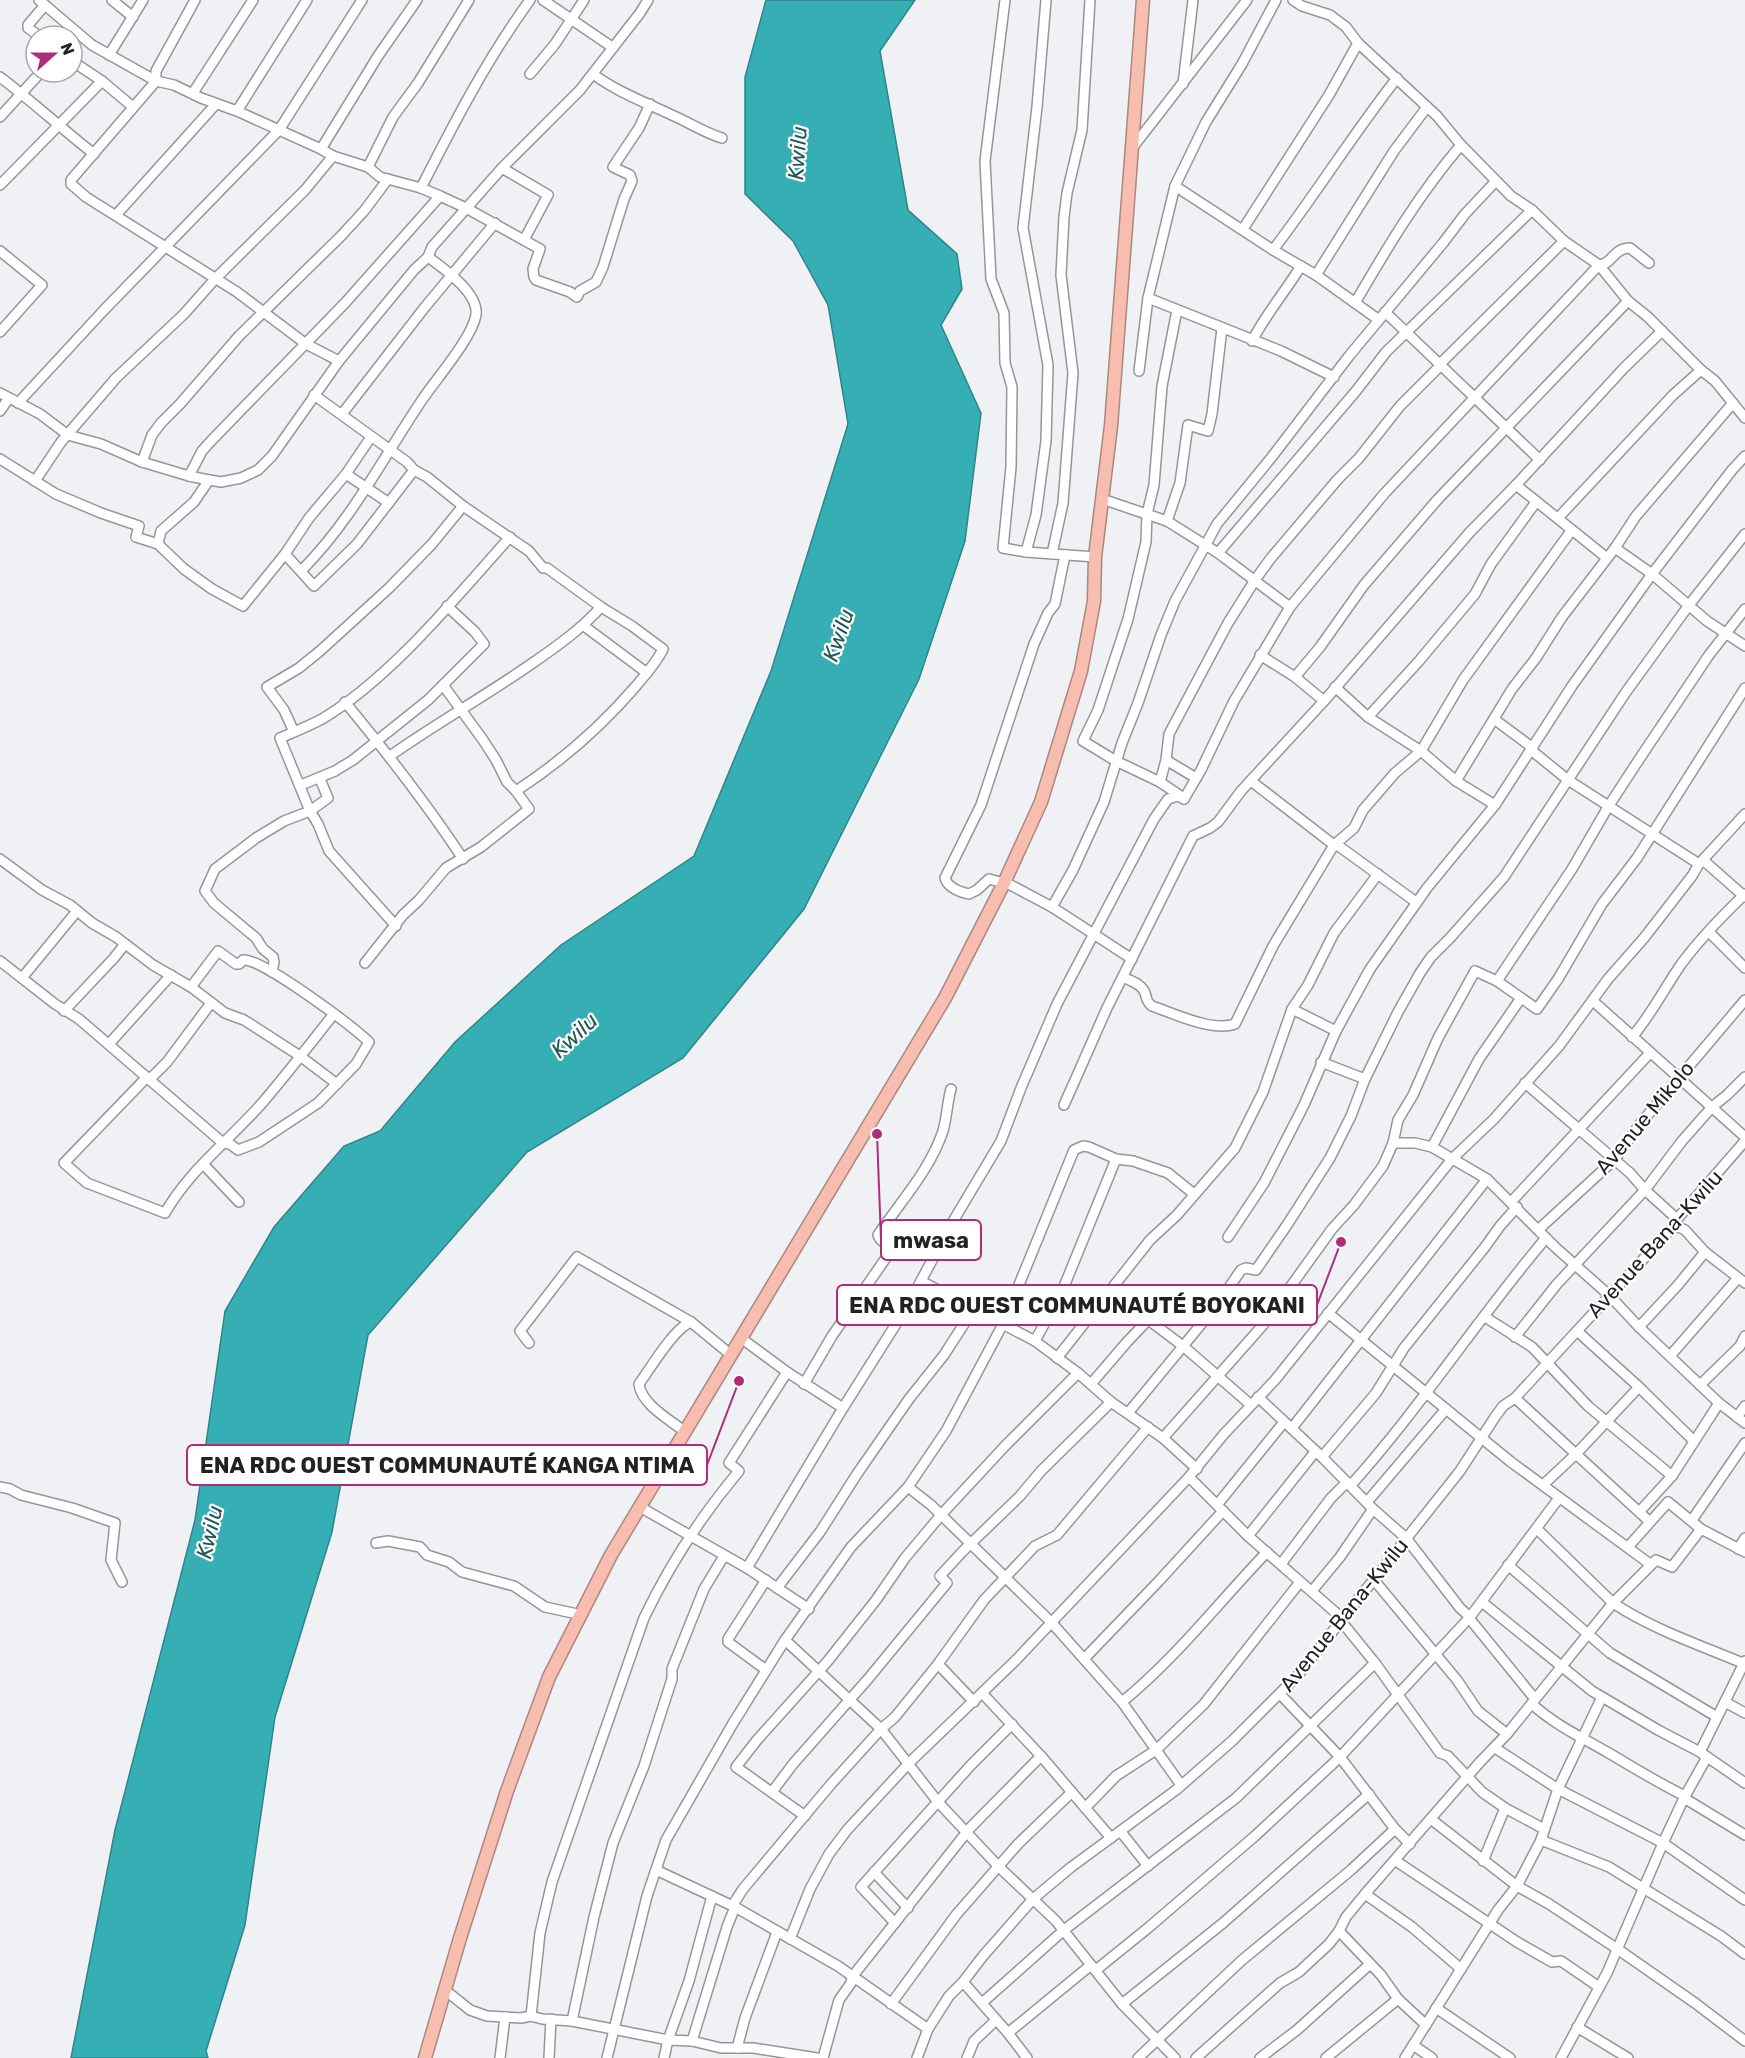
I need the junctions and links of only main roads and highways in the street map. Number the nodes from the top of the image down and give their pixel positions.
1 (1143, 0) edge
2 (425, 2058) edge

1 - 2 highway

